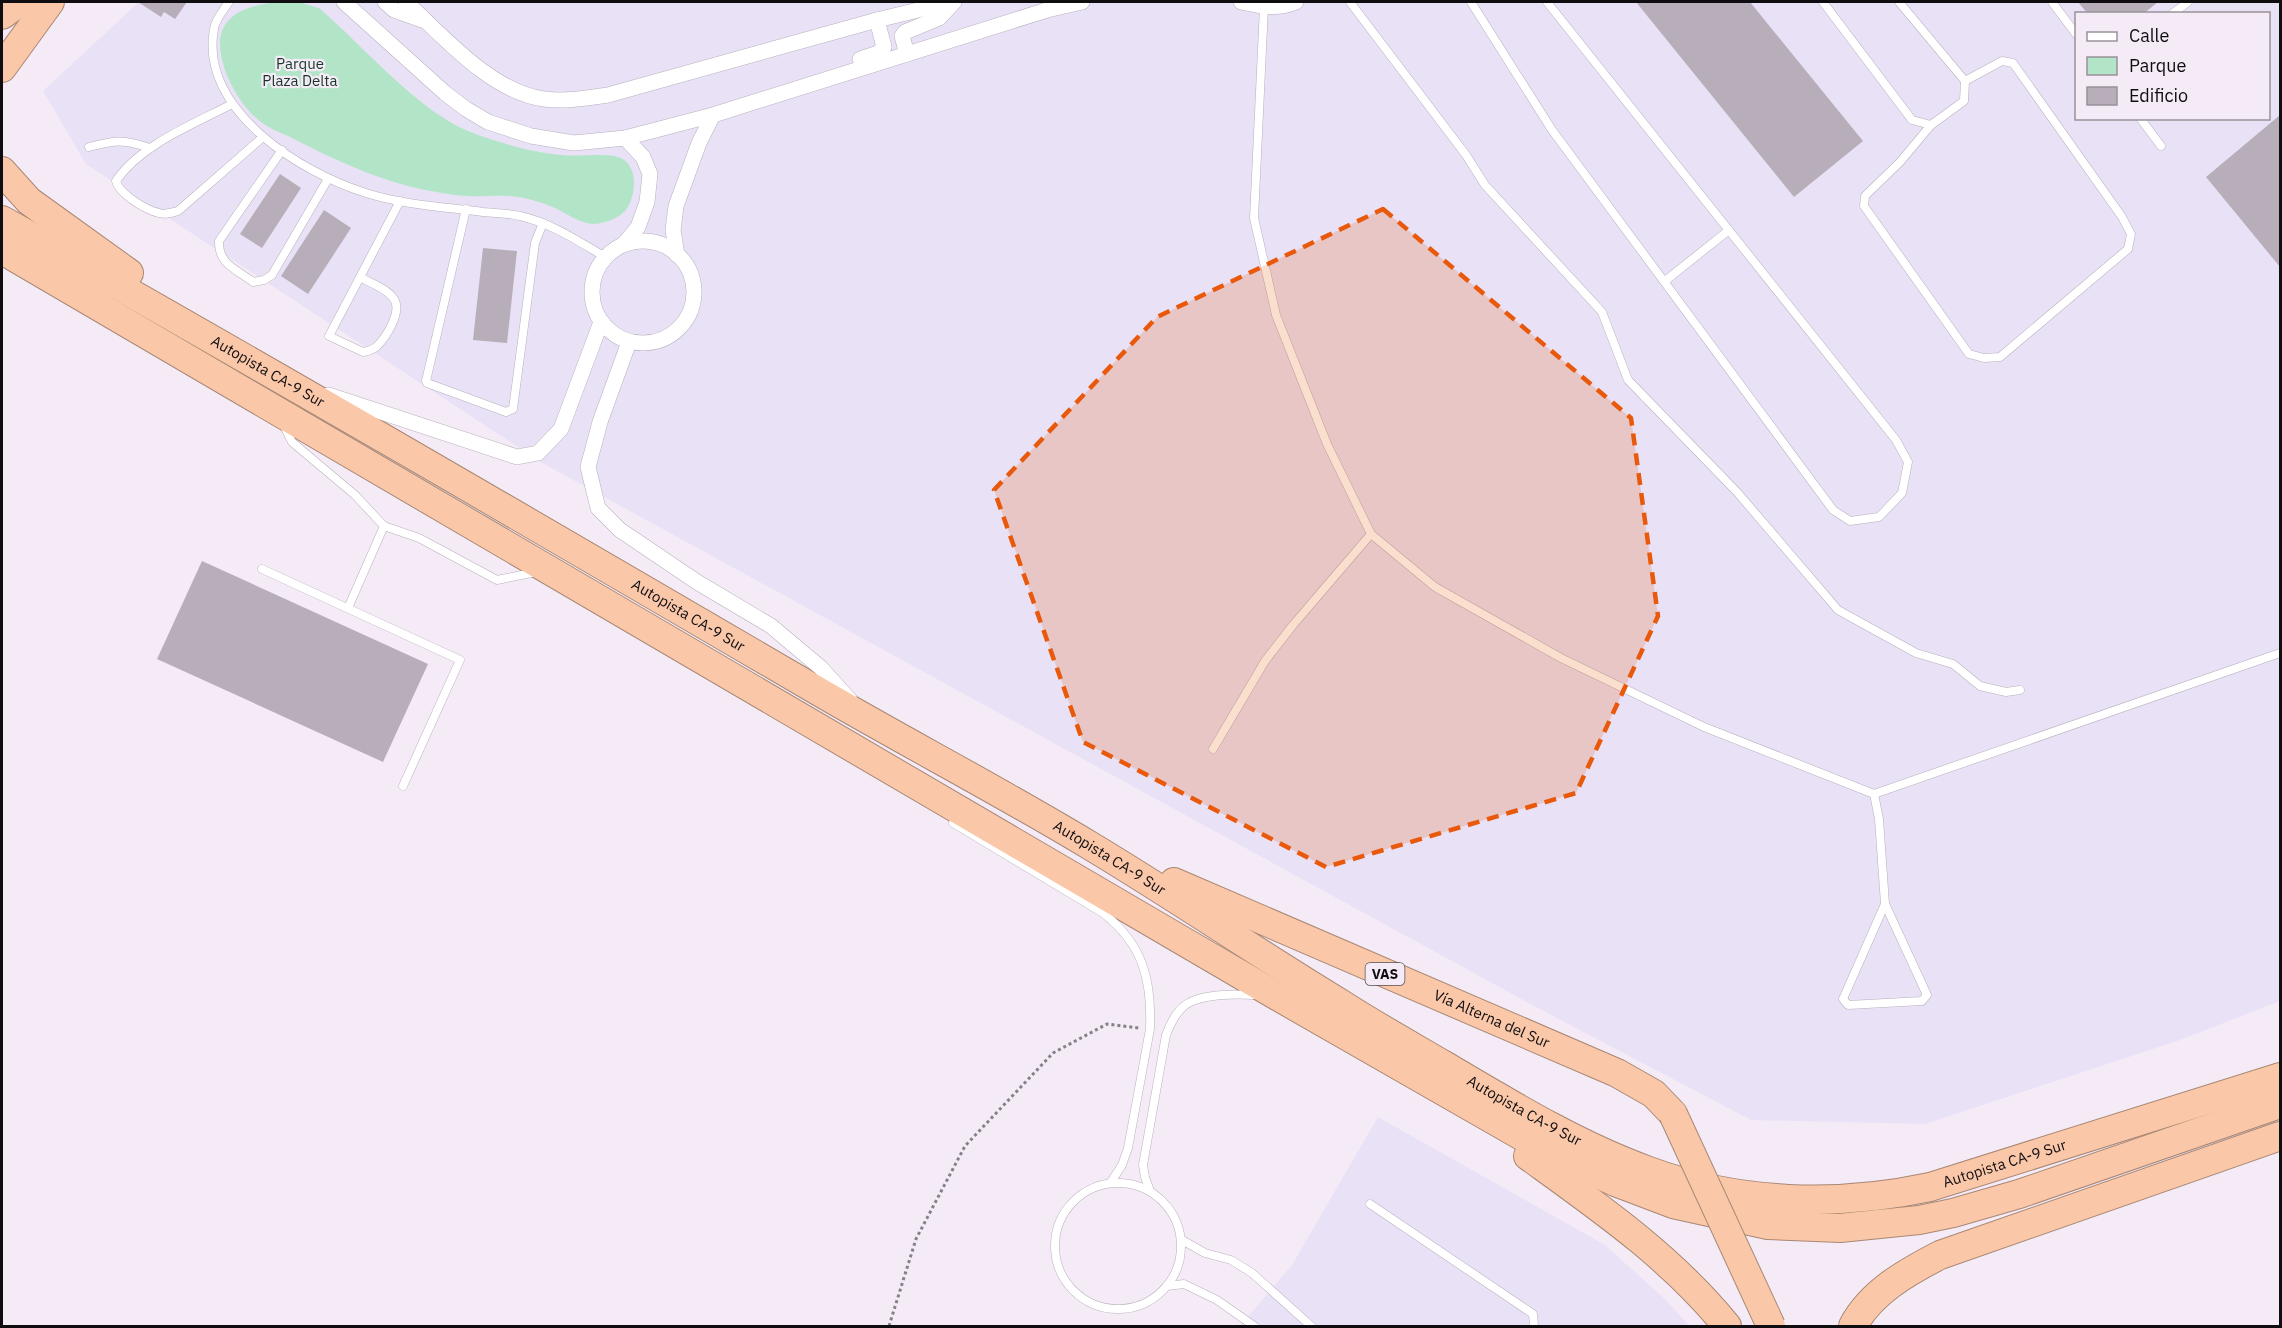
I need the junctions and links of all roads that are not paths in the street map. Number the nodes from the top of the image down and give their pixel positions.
1 (20, 2) edge
2 (50, 2) edge
3 (229, 2) edge
4 (344, 2) edge
5 (385, 2) edge
6 (406, 2) edge
7 (952, 2) edge
8 (1082, 2) edge
9 (1241, 2) edge
10 (1296, 2) edge
11 (1350, 2) edge
12 (1471, 2) edge
13 (1547, 2) edge
14 (1823, 2) edge
15 (1899, 2) edge
16 (2052, 2) edge
17 (2188, 2) edge
18 (1264, 7) junction
19 (2175, 12) edge
20 (2, 15) edge
21 (877, 20) junction
22 (427, 22) junction
23 (2075, 33) edge
24 (907, 54) junction
25 (2, 68) edge
26 (1965, 81) junction
27 (815, 83) junction
28 (232, 104) junction
29 (713, 115) junction
30 (2142, 120) edge
31 (1931, 125) junction
32 (263, 137) junction
33 (625, 138) junction
34 (2161, 146) dead end
35 (89, 147) dead end
36 (150, 148) junction
37 (282, 150) junction
38 (2, 171) edge
39 (328, 179) junction
40 (400, 201) junction
41 (466, 209) junction
42 (2, 220) edge
43 (543, 223) junction
44 (1729, 230) junction
45 (623, 245) junction
46 (2, 250) edge
47 (677, 255) junction
48 (605, 257) junction
49 (360, 277) junction
50 (1665, 281) junction
51 (601, 322) junction
52 (629, 342) junction
53 (252, 362) junction
54 (284, 380) junction
55 (277, 411) junction
56 (384, 526) junction
57 (1371, 534) junction
58 (262, 569) dead end
59 (549, 569) junction
60 (348, 608) junction
61 (2280, 653) edge
62 (2020, 690) dead end
63 (868, 720) junction
64 (1213, 749) dead end
65 (403, 786) dead end
66 (1874, 794) junction
67 (943, 817) dead end
68 (1088, 844) junction
69 (1885, 904) junction
70 (1277, 996) junction
71 (2280, 1077) edge
72 (2280, 1104) edge
73 (1499, 1123) junction
74 (2280, 1135) edge
75 (1111, 1182) junction
76 (1150, 1191) junction
77 (2019, 1194) junction
78 (1370, 1204) dead end
79 (1182, 1240) junction
80 (1167, 1286) junction
81 (1254, 1326) edge
82 (1311, 1326) edge
83 (1534, 1326) edge
84 (1727, 1326) edge
85 (1771, 1326) edge
86 (1853, 1326) edge

1 - 20 highway
2 - 25 highway
3 - 28 lane
4 - 33 street
5 - 22 street
6 - 22 street
7 - 21 street
7 - 24 street
8 - 24 street
9 - 18 street
10 - 18 street
11 - 62 lane
12 - 50 lane
13 - 44 lane
14 - 31 lane
15 - 26 lane
16 - 23 lane
17 - 19 lane
18 - 57 lane
21 - 22 street
21 - 27 street
24 - 27 street
26 - 31 lane
26 - 31 lane
27 - 29 street
28 - 32 lane
28 - 36 lane
29 - 33 street
29 - 47 street
30 - 34 lane
32 - 36 lane
32 - 37 lane
33 - 45 street
35 - 36 lane
37 - 39 lane
37 - 39 lane
38 - 53 highway
39 - 40 lane
40 - 41 lane
40 - 49 lane
41 - 43 lane
41 - 43 lane
42 - 53 highway, Autopista CA-9 Sur
43 - 48 lane
44 - 50 lane
44 - 50 lane
45 - 47 street
45 - 48 street
46 - 55 highway, Autopista CA-9 Sur
47 - 52 street
48 - 51 street
49 - 49 lane
51 - 52 street
51 - 54 street
52 - 63 street
53 - 54 highway, Autopista CA-9 Sur
54 - 63 highway, Autopista CA-9 Sur
55 - 56 lane
55 - 59 highway, Autopista CA-9 Sur
56 - 59 lane
56 - 60 lane
57 - 64 lane
57 - 66 lane
58 - 60 lane
59 - 70 highway, Autopista CA-9 Sur
60 - 65 lane
61 - 66 lane
63 - 68 highway, Autopista CA-9 Sur
66 - 69 lane
67 - 75 lane
68 - 71 highway, Autopista CA-9 Sur
68 - 85 highway, Vía Alterna del Sur / VAS, bridge
69 - 69 lane
70 - 73 highway, Autopista CA-9 Sur
70 - 76 lane
72 - 77 highway, Autopista CA-9 Sur
73 - 77 highway, Autopista CA-9 Sur
73 - 84 highway
74 - 77 highway
74 - 86 highway
75 - 76 lane
75 - 80 lane
76 - 79 lane
78 - 83 lane
79 - 80 lane
79 - 82 lane
80 - 81 lane

